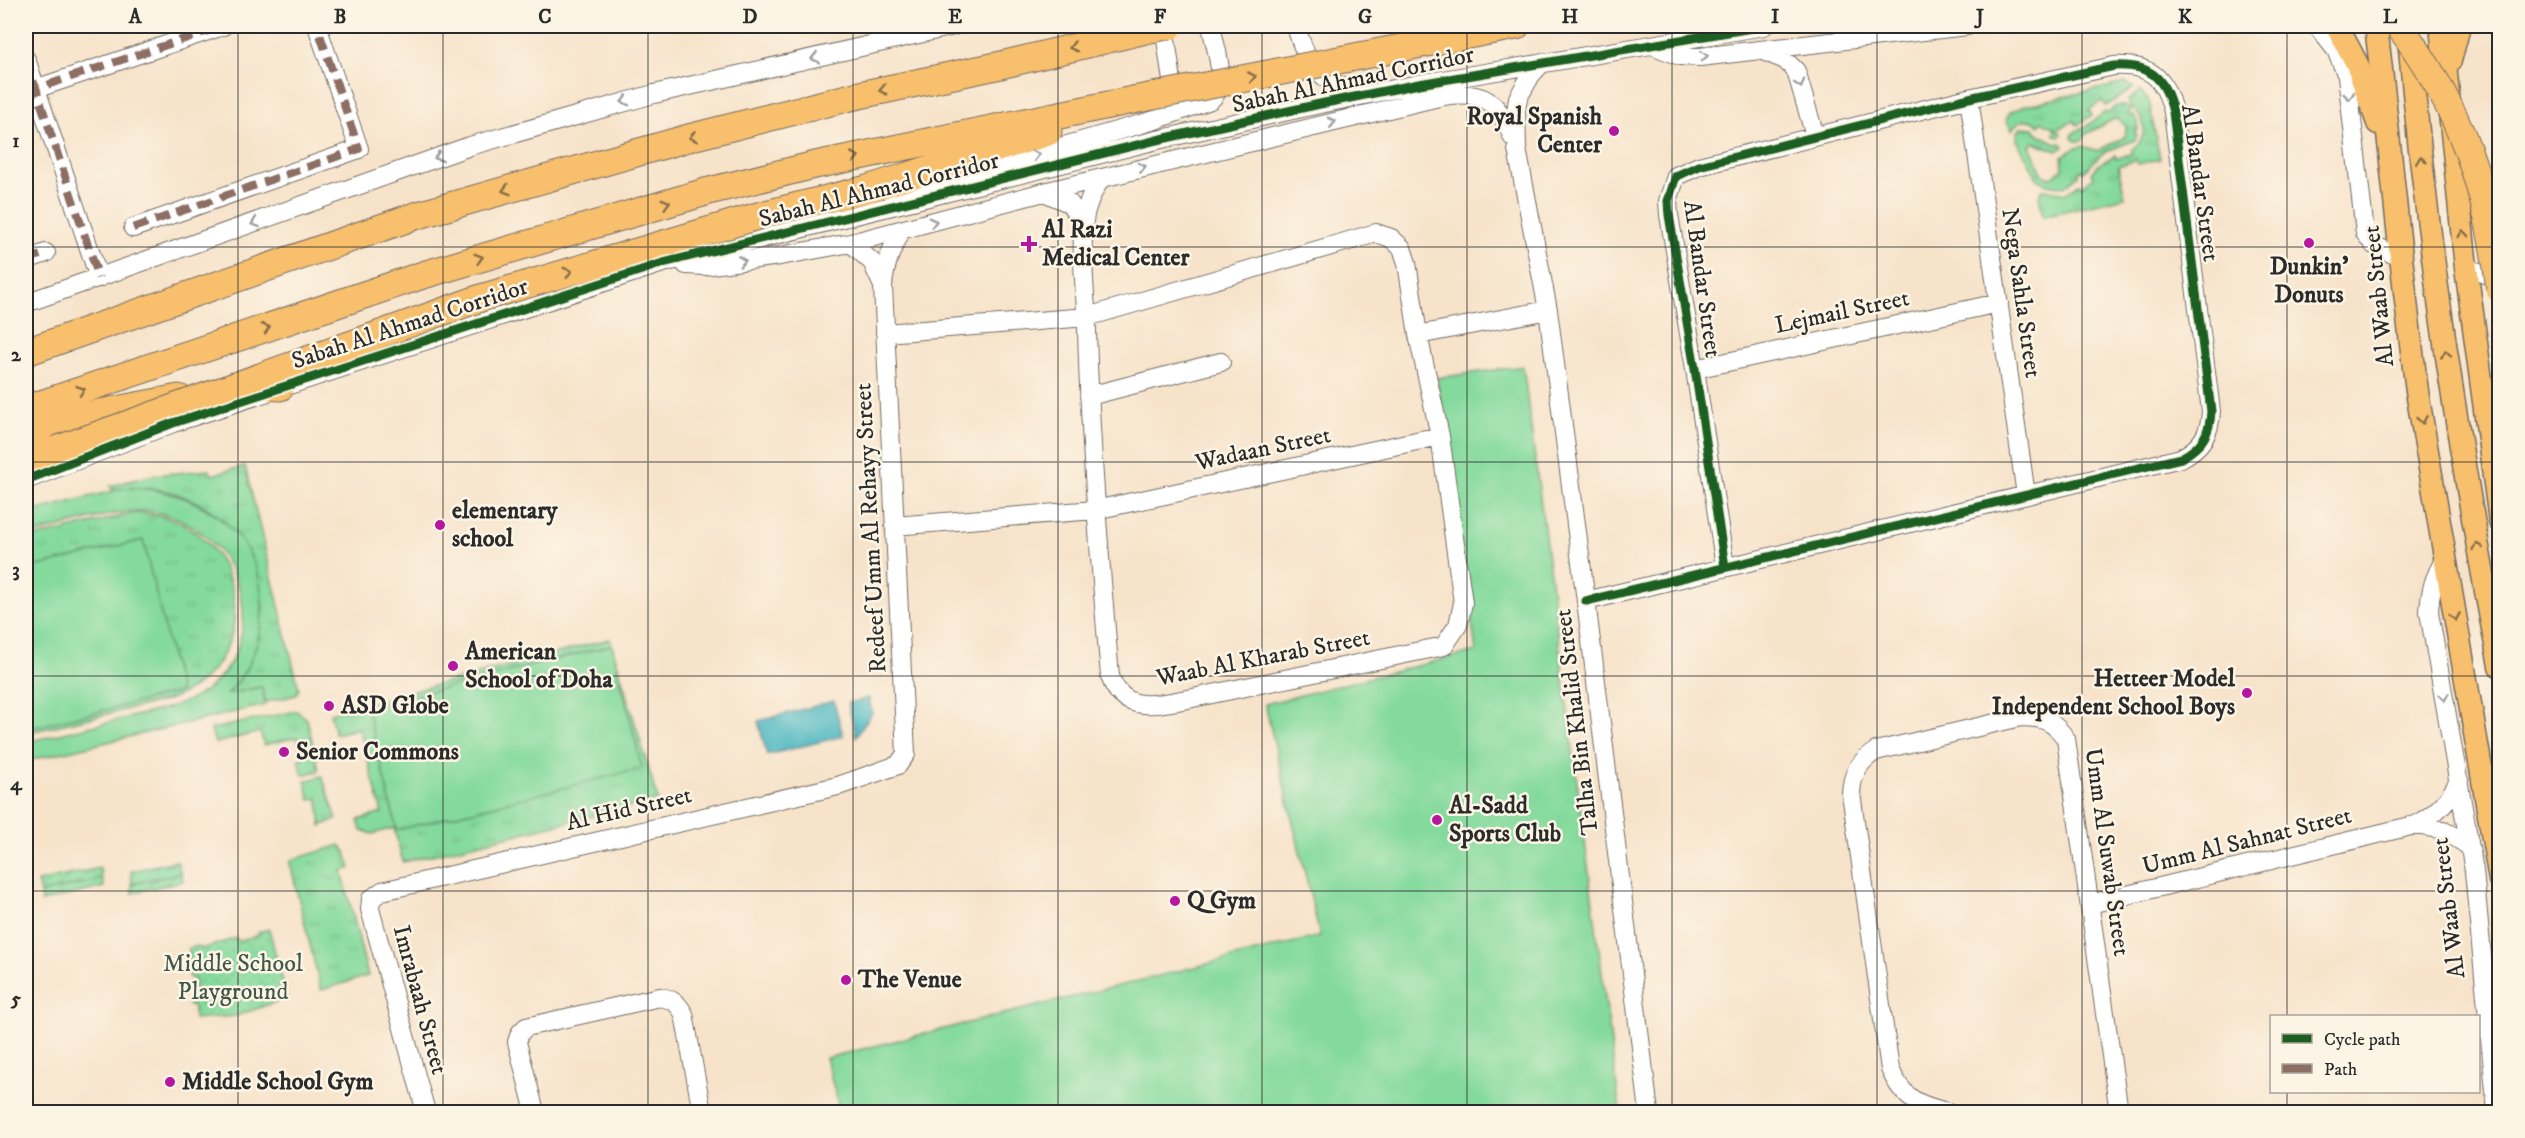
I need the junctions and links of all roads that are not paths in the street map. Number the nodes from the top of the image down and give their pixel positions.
1 (223, 26) edge
2 (317, 26) edge
3 (954, 26) edge
4 (1164, 26) edge
5 (1169, 26) edge
6 (1211, 26) edge
7 (1296, 26) edge
8 (1516, 26) edge
9 (1764, 26) edge
10 (1967, 26) edge
11 (2317, 26) edge
12 (2337, 26) edge
13 (2376, 26) edge
14 (2399, 26) edge
15 (2408, 26) edge
16 (2441, 26) edge
17 (2459, 26) edge
18 (1134, 29) edge
19 (1649, 44) junction
20 (1762, 51) junction
21 (26, 59) edge
22 (1542, 63) junction
23 (2446, 80) junction
24 (31, 90) edge
25 (1467, 94) joint
26 (1363, 95) junction
27 (1969, 98) junction
28 (1081, 110) junction
29 (1177, 112) junction
30 (1191, 133) junction
31 (1815, 136) junction
32 (1517, 149) junction
33 (2392, 161) junction
34 (1101, 178) junction
35 (1044, 192) junction
36 (843, 220) junction
37 (1084, 223) junction
38 (133, 228) dead end
39 (902, 230) junction
40 (851, 243) junction
41 (46, 253) dead end
42 (2402, 258) junction
43 (26, 260) edge
44 (663, 263) junction
45 (2466, 268) junction
46 (99, 278) junction
47 (2499, 282) edge
48 (883, 286) junction
49 (2499, 289) edge
50 (26, 303) edge
51 (1998, 303) junction
52 (1548, 310) junction
53 (1087, 317) junction
54 (885, 333) junction
55 (1419, 335) junction
56 (26, 352) edge
57 (1221, 362) dead end
58 (1695, 369) junction
59 (280, 387) junction
60 (1089, 396) junction
61 (26, 409) edge
62 (26, 435) edge
63 (1440, 436) junction
64 (26, 462) edge
65 (26, 480) edge
66 (2026, 495) junction
67 (1095, 510) junction
68 (2499, 521) edge
69 (894, 526) junction
70 (2445, 559) junction
71 (1725, 567) junction
72 (1586, 601) junction
73 (2499, 666) edge
74 (898, 765) joint
75 (2458, 780) junction
76 (2415, 825) junction
77 (2470, 847) junction
78 (2499, 880) edge
79 (371, 899) joint
80 (2090, 904) junction
81 (426, 1113) edge
82 (535, 1113) edge
83 (702, 1113) edge
84 (1649, 1113) edge
85 (1947, 1113) edge
86 (2119, 1113) edge
87 (2498, 1113) edge

1 - 24 street
2 - 38 street
3 -> 46 street
4 - 29 street
5 - 18 highway, bridge
6 - 29 street
7 - 26 street
28 -> 8 highway, Sabah Al Ahmad Corridor, bridge
9 - 19 street, Sabah Al Ahmad Corridor
10 - 20 street
11 -> 42 street
12 - 33 main road
13 - 33 main road, Al Waab Street
14 - 49 highway, bridge
73 -> 15 main road
16 - 23 main road
17 - 23 main road
18 -> 56 highway
19 -> 20 street
19 - 22 street, Sabah Al Ahmad Corridor
20 -> 31 street
21 - 24 street
22 - 26 street, Sabah Al Ahmad Corridor
22 - 32 street, Talha Bin Khalid Street
45 -> 23 main road
24 - 46 street
25 - 32 street, Talha Bin Khalid Street
34 -> 25 street, Sabah Al Ahmad Corridor
26 - 30 street, Sabah Al Ahmad Corridor
27 - 31 street, Al Bandar Street
27 - 51 street, Nega Sahla Street
27 - 66 street, Al Bandar Street
61 -> 28 highway, Sabah Al Ahmad Corridor
64 -> 28 highway, bridge
29 - 30 street
36 -> 29 street
30 - 36 street, Sabah Al Ahmad Corridor
31 - 58 street, Al Bandar Street
32 - 52 street, Talha Bin Khalid Street
33 - 42 main road, Al Waab Street
34 - 35 street, Sabah Al Ahmad Corridor
34 - 37 street, Waab Al Kharab Street
35 - 37 street
39 -> 35 street, Sabah Al Ahmad Corridor
36 - 44 street, Sabah Al Ahmad Corridor
37 - 53 street, Waab Al Kharab Street
39 - 40 street, Sabah Al Ahmad Corridor
39 - 48 street, Redeef Umm Al Rehayy Street
44 -> 40 street, Sabah Al Ahmad Corridor
40 - 48 street, Redeef Umm Al Rehayy Street
41 - 43 street
42 -> 70 main road, Al Waab Street
44 - 59 street, Sabah Al Ahmad Corridor
45 - 47 street
45 - 68 main road
46 - 50 street
48 - 54 street, Redeef Umm Al Rehayy Street
51 - 58 street, Lejmail Street
51 - 66 street, Nega Sahla Street
52 - 55 street
52 - 72 street, Talha Bin Khalid Street
53 - 54 street
53 - 55 street, Waab Al Kharab Street
53 - 60 street, Waab Al Kharab Street
54 - 69 street, Redeef Umm Al Rehayy Street
55 - 63 street, Waab Al Kharab Street
57 - 60 street
58 - 71 street, Al Bandar Street
59 - 62 highway
59 - 65 street, Sabah Al Ahmad Corridor
60 - 67 street, Waab Al Kharab Street
63 - 67 street, Wadaan Street
63 - 67 street, Waab Al Kharab Street
66 - 71 street, Al Bandar Street
67 - 69 street, Wadaan Street
69 - 74 street, Redeef Umm Al Rehayy Street
70 -> 75 street, Al Waab Street
70 -> 78 main road, Al Waab Street
71 - 72 street, Al Bandar Street
72 - 84 street, Talha Bin Khalid Street
74 - 79 street, Al Hid Street
75 - 76 street, Umm Al Sahnat Street
75 - 77 street, Al Waab Street
76 - 77 street, Umm Al Sahnat Street
76 - 80 street, Umm Al Sahnat Street
77 - 87 street, Al Waab Street
79 - 81 street, Imrabaah Street
80 - 85 street, Umm Al Suwab Street
80 - 86 street, Umm Al Suwab Street
82 - 83 street

